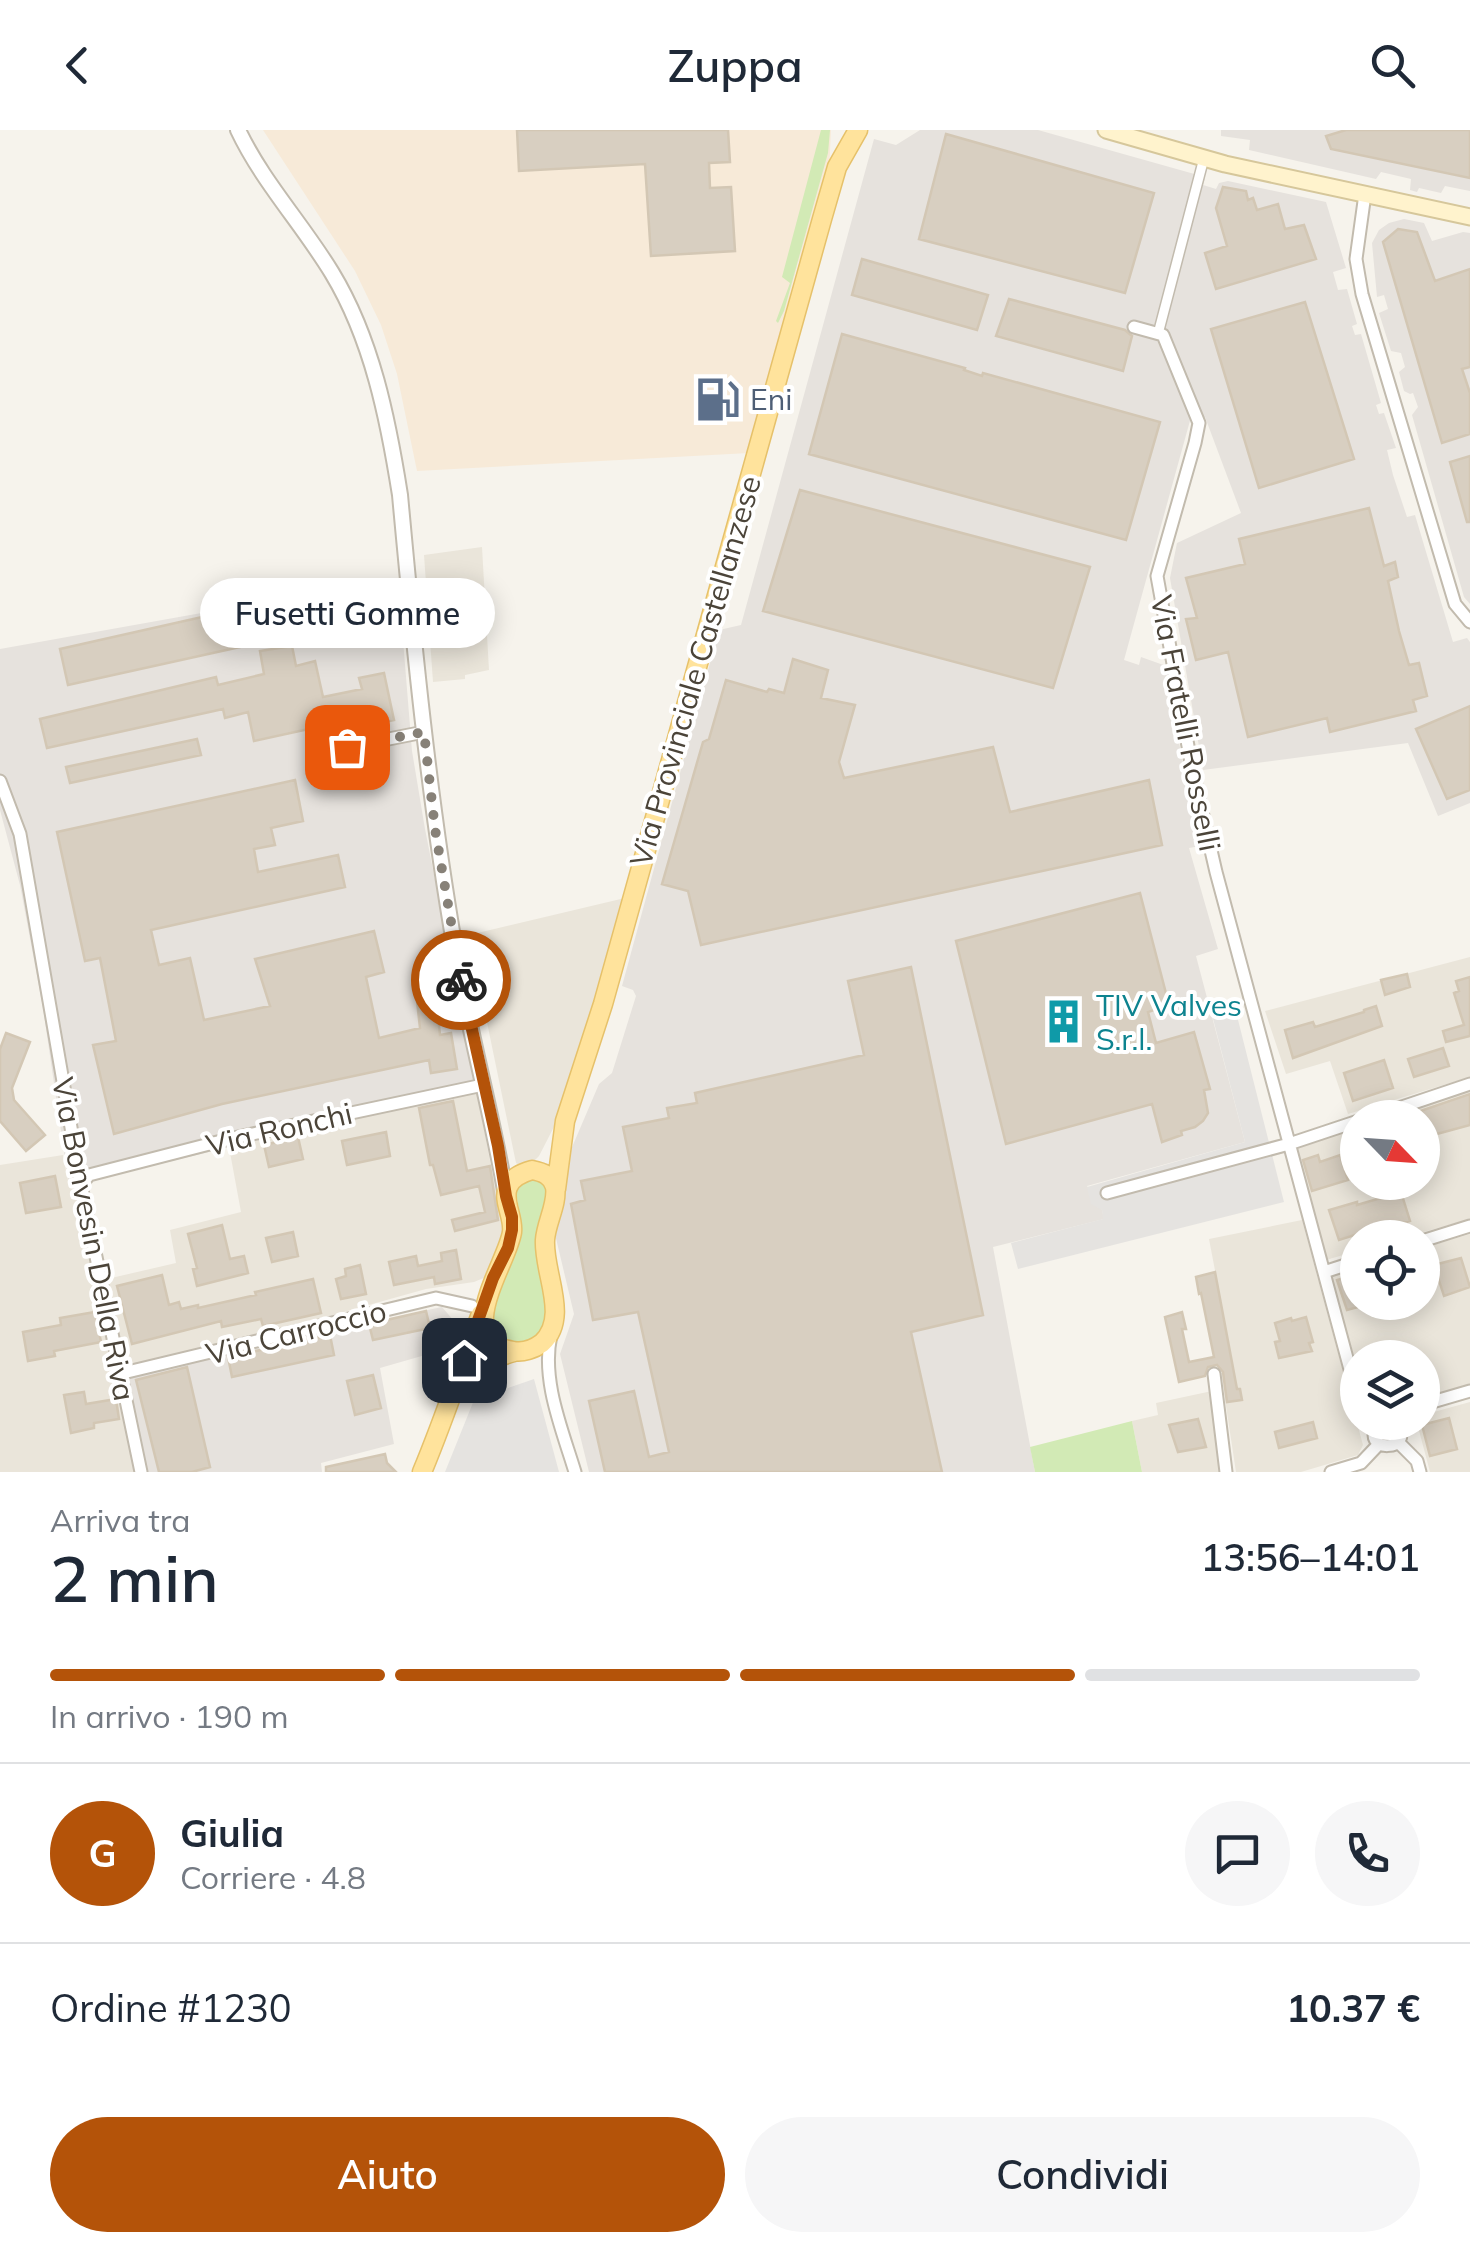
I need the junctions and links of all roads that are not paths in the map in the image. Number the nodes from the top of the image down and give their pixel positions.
1 (238, 130) edge
2 (840, 130) edge
3 (858, 130) edge
4 (1106, 130) edge
5 (1204, 158) junction
6 (838, 168) junction
7 (1364, 194) junction
8 (1470, 217) edge
9 (1134, 328) dead end
10 (1158, 334) junction
11 (1470, 622) edge
12 (424, 732) junction
13 (324, 752) dead end
14 (0, 781) edge
15 (1470, 1084) edge
16 (483, 1085) junction
17 (1422, 1100) edge
18 (565, 1122) junction
19 (1340, 1128) edge
20 (1289, 1144) junction
21 (498, 1146) junction
22 (527, 1171) junction
23 (81, 1185) junction
24 (556, 1189) junction
25 (1107, 1193) dead end
26 (506, 1196) junction
27 (1470, 1226) edge
28 (1440, 1235) edge
29 (1340, 1267) edge
30 (1324, 1272) junction
31 (478, 1306) junction
32 (552, 1329) junction
33 (1342, 1340) edge
34 (519, 1352) junction
35 (548, 1372) junction
36 (119, 1374) junction
37 (1214, 1374) dead end
38 (1470, 1391) edge
39 (1440, 1400) edge
40 (450, 1403) junction
41 (1377, 1440) edge
42 (1398, 1442) joint
43 (1379, 1444) junction
44 (140, 1472) edge
45 (422, 1472) edge
46 (575, 1472) edge
47 (1226, 1472) edge
48 (1332, 1472) edge
49 (1420, 1472) edge

1 - 12 street
2 - 6 main road
3 - 6 main road
4 - 5 main road
5 - 7 main road
5 - 10 street
6 - 18 main road, Via Provinciale Castellanzese
7 - 8 main road
7 - 11 street
9 - 10 street
10 - 20 street, Via Fratelli Rosselli
12 - 13 street
12 - 16 street
14 - 23 street, Via Bonvesin Della Riva
15 - 17 street
16 - 21 street
16 - 23 street, Via Ronchi
18 - 22 main road, Via Provinciale Castellanzese
18 - 24 main road, Via Provinciale Castellanzese
19 - 20 street
20 - 25 street
20 - 30 street, Via Fratelli Rosselli
21 - 22 street
21 - 26 street
22 - 24 main road
22 - 26 main road, Via Provinciale Castellanzese
23 - 36 street, Via Bonvesin Della Riva
24 - 32 main road, Via Provinciale Castellanzese
26 - 31 main road
27 - 28 street
29 - 30 street
30 - 33 street, Via Fratelli Rosselli
31 - 34 main road
31 - 36 street, Via Carroccio
31 - 40 main road
32 - 34 main road
32 - 35 street
34 - 35 street
34 - 40 main road
35 - 46 street
36 - 44 street, Via Bonvesin Della Riva
37 - 47 street
38 - 39 street
40 - 45 main road
41 - 43 street
42 - 43 street
42 - 49 street
43 - 48 street

